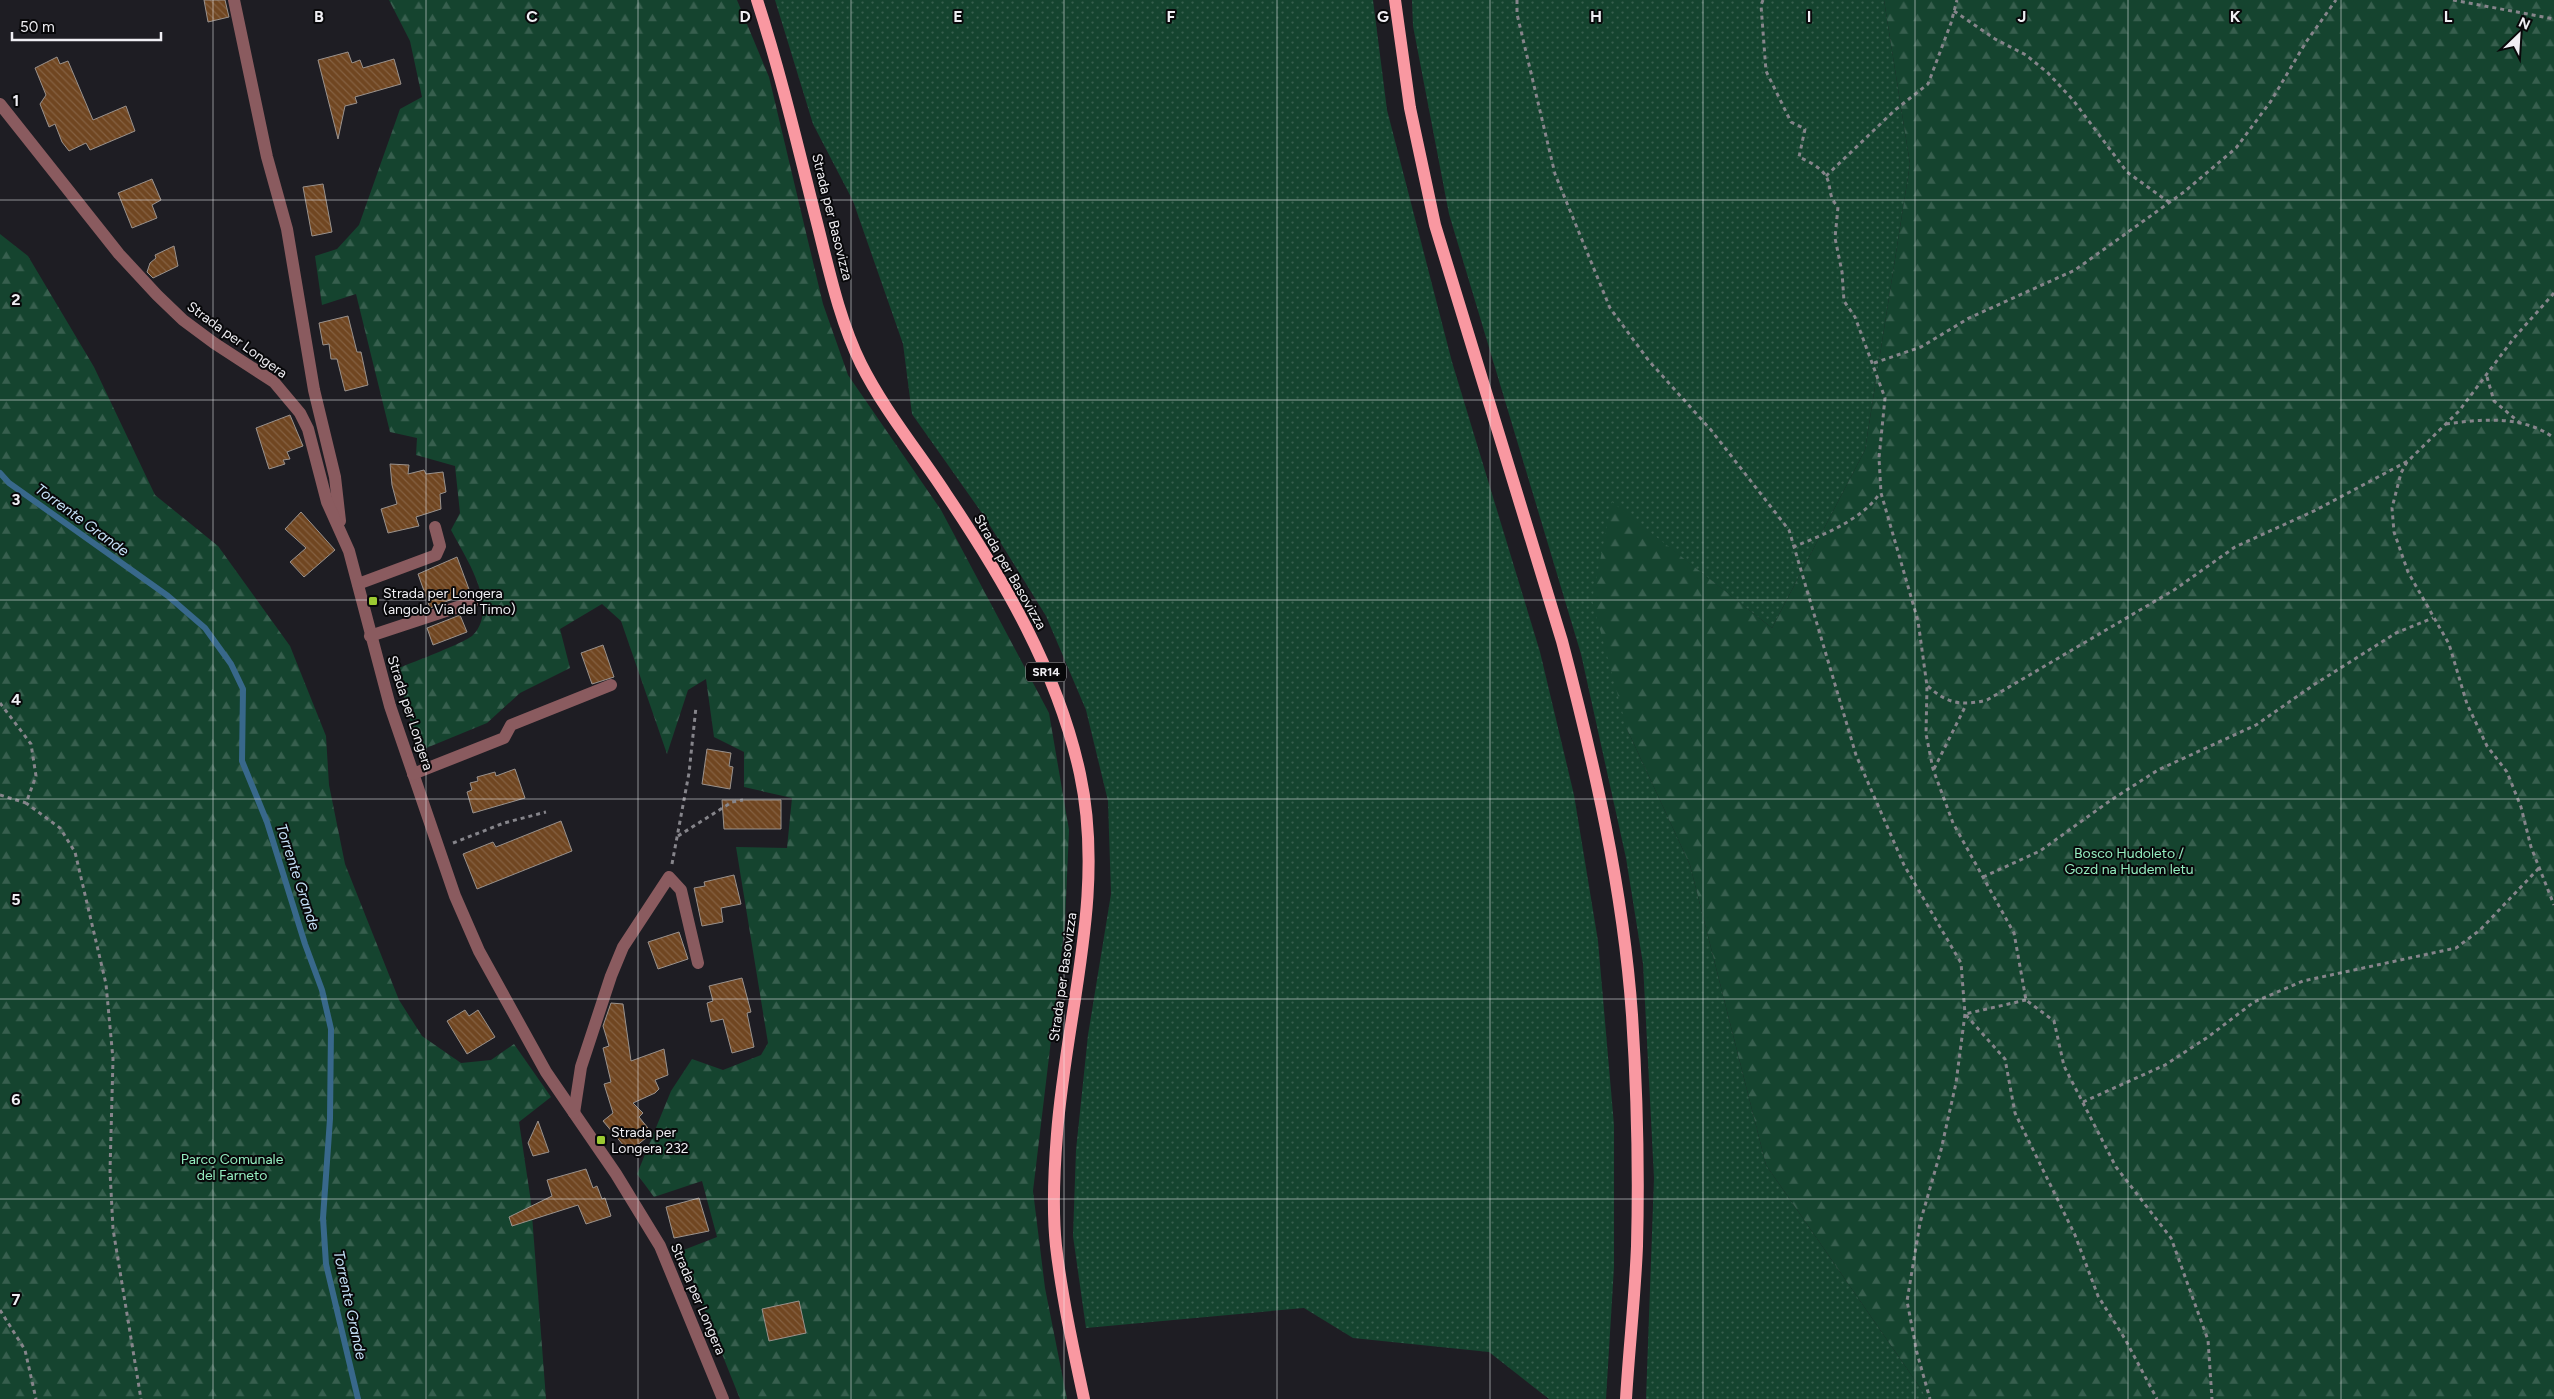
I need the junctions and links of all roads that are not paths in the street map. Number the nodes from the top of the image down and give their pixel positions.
1 (234, 0) edge
2 (757, 0) edge
3 (1395, 0) edge
4 (0, 104) edge
5 (435, 526) dead end
6 (341, 529) junction
7 (358, 584) junction
8 (473, 602) dead end
9 (370, 636) junction
10 (611, 685) dead end
11 (413, 774) junction
12 (698, 963) dead end
13 (574, 1113) junction
14 (723, 1399) edge
15 (1084, 1399) edge
16 (1626, 1399) edge

1 - 6 street, Strada per Longera
2 - 15 main road, Strada per Basovizza / SR14
3 - 16 main road
4 - 6 street, Strada per Longera
5 - 7 street
6 - 7 street, Strada per Longera
7 - 9 street, Strada per Longera
8 - 9 street
9 - 11 street, Strada per Longera
10 - 11 street
11 - 13 street, Strada per Longera
12 - 13 street
13 - 14 street, Strada per Longera

